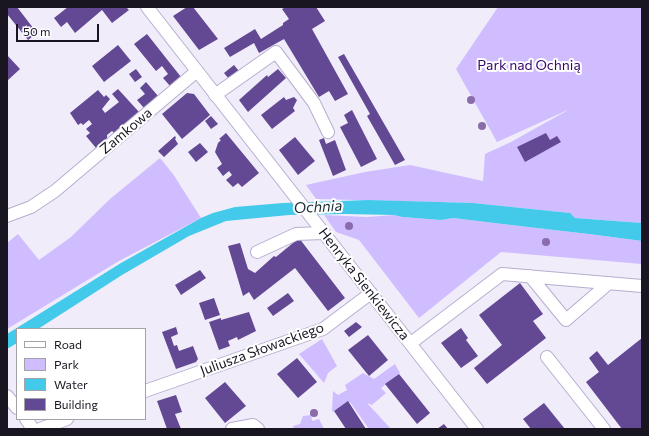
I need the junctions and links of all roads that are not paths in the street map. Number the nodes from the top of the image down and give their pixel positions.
1 (147, 7) edge
2 (197, 71) junction
3 (215, 94) junction
4 (328, 132) dead end
5 (7, 216) edge
6 (321, 231) junction
7 (257, 252) dead end
8 (530, 276) junction
9 (610, 282) junction
10 (642, 286) edge
11 (371, 293) junction
12 (410, 343) junction
13 (547, 357) dead end
14 (146, 391) edge
15 (7, 396) edge
16 (16, 407) edge
17 (27, 420) edge
18 (64, 420) edge
19 (33, 429) edge
20 (40, 429) edge
21 (232, 429) edge
22 (258, 429) edge
23 (477, 429) edge
24 (604, 429) edge

1 - 2 street, Henryka Sienkiewicza
2 - 3 street, Henryka Sienkiewicza
2 - 5 street, Zamkowa
3 - 4 street
3 - 6 street, Henryka Sienkiewicza
6 - 7 street
6 - 11 street, Henryka Sienkiewicza
8 - 9 street
8 - 9 street
8 - 12 street
9 - 10 street
11 - 12 street, Henryka Sienkiewicza
11 - 14 street, Juliusza Słowackiego
12 - 23 street, Henryka Sienkiewicza
13 - 24 street
15 - 16 street
17 - 19 street
18 - 20 street
21 - 22 street

